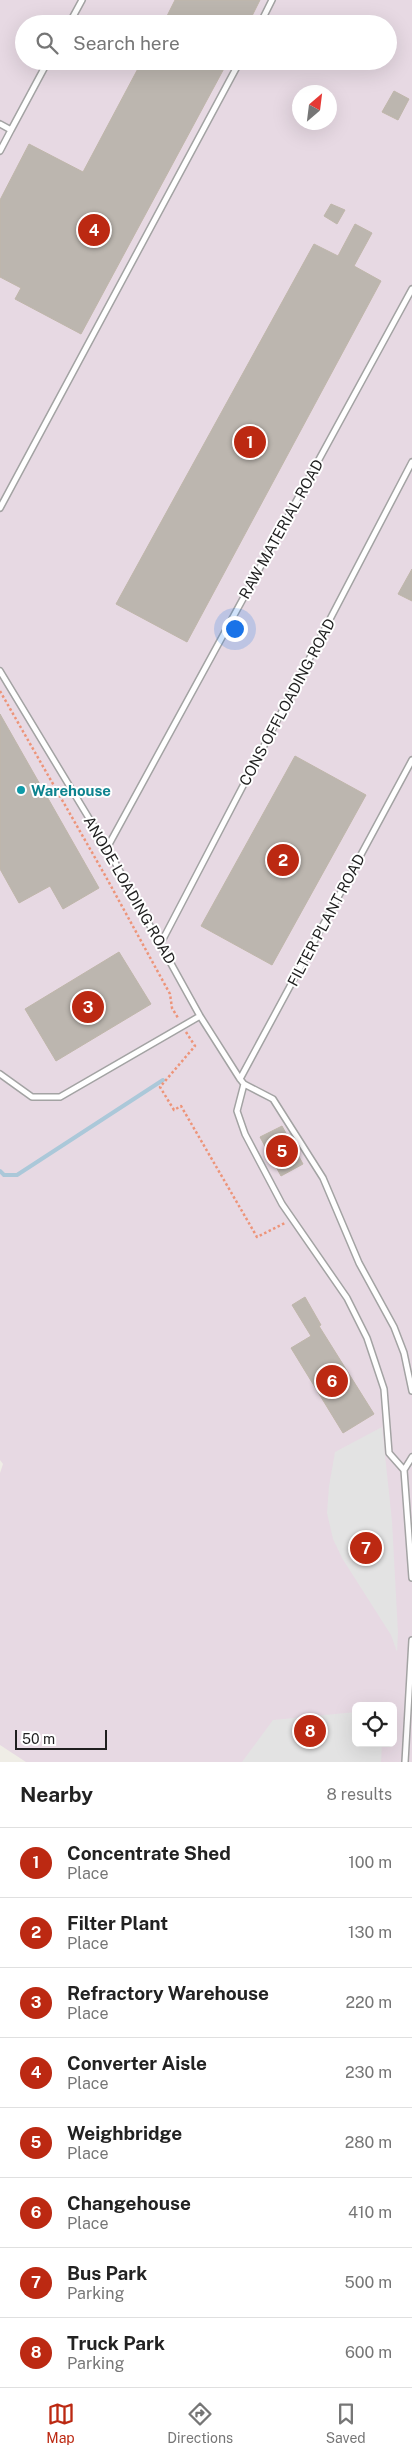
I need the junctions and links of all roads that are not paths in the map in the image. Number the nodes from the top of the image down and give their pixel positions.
1 (82, 0) edge
2 (272, 0) edge
3 (74, 15) edge
4 (264, 15) edge
5 (43, 70) edge
6 (235, 70) edge
7 (0, 124) edge
8 (11, 130) junction
9 (0, 151) edge
10 (412, 289) edge
11 (412, 462) edge
12 (0, 508) edge
13 (0, 671) edge
14 (412, 760) edge
15 (108, 848) junction
16 (161, 943) junction
17 (200, 1016) junction
18 (0, 1074) edge
19 (242, 1082) junction
20 (412, 1391) edge
21 (412, 1457) edge
22 (404, 1470) junction
23 (412, 1578) edge
24 (412, 1640) edge
25 (405, 1762) edge

1 - 3 lane
2 - 4 lane
5 - 8 lane
6 - 12 lane
7 - 8 lane
8 - 9 lane
10 - 15 lane, RAW MATERIAL ROAD
11 - 16 lane, CONS OFFLOADING ROAD
13 - 15 lane, ANODE LOADING ROAD
14 - 19 lane, FILTER PLANT ROAD
15 - 16 lane, ANODE LOADING ROAD
16 - 17 lane, ANODE LOADING ROAD
17 - 18 lane
17 - 19 lane, ANODE LOADING ROAD
19 - 20 lane
19 - 22 lane, FILTER PLANT ROAD
21 - 22 lane
22 - 23 lane
24 - 25 lane

